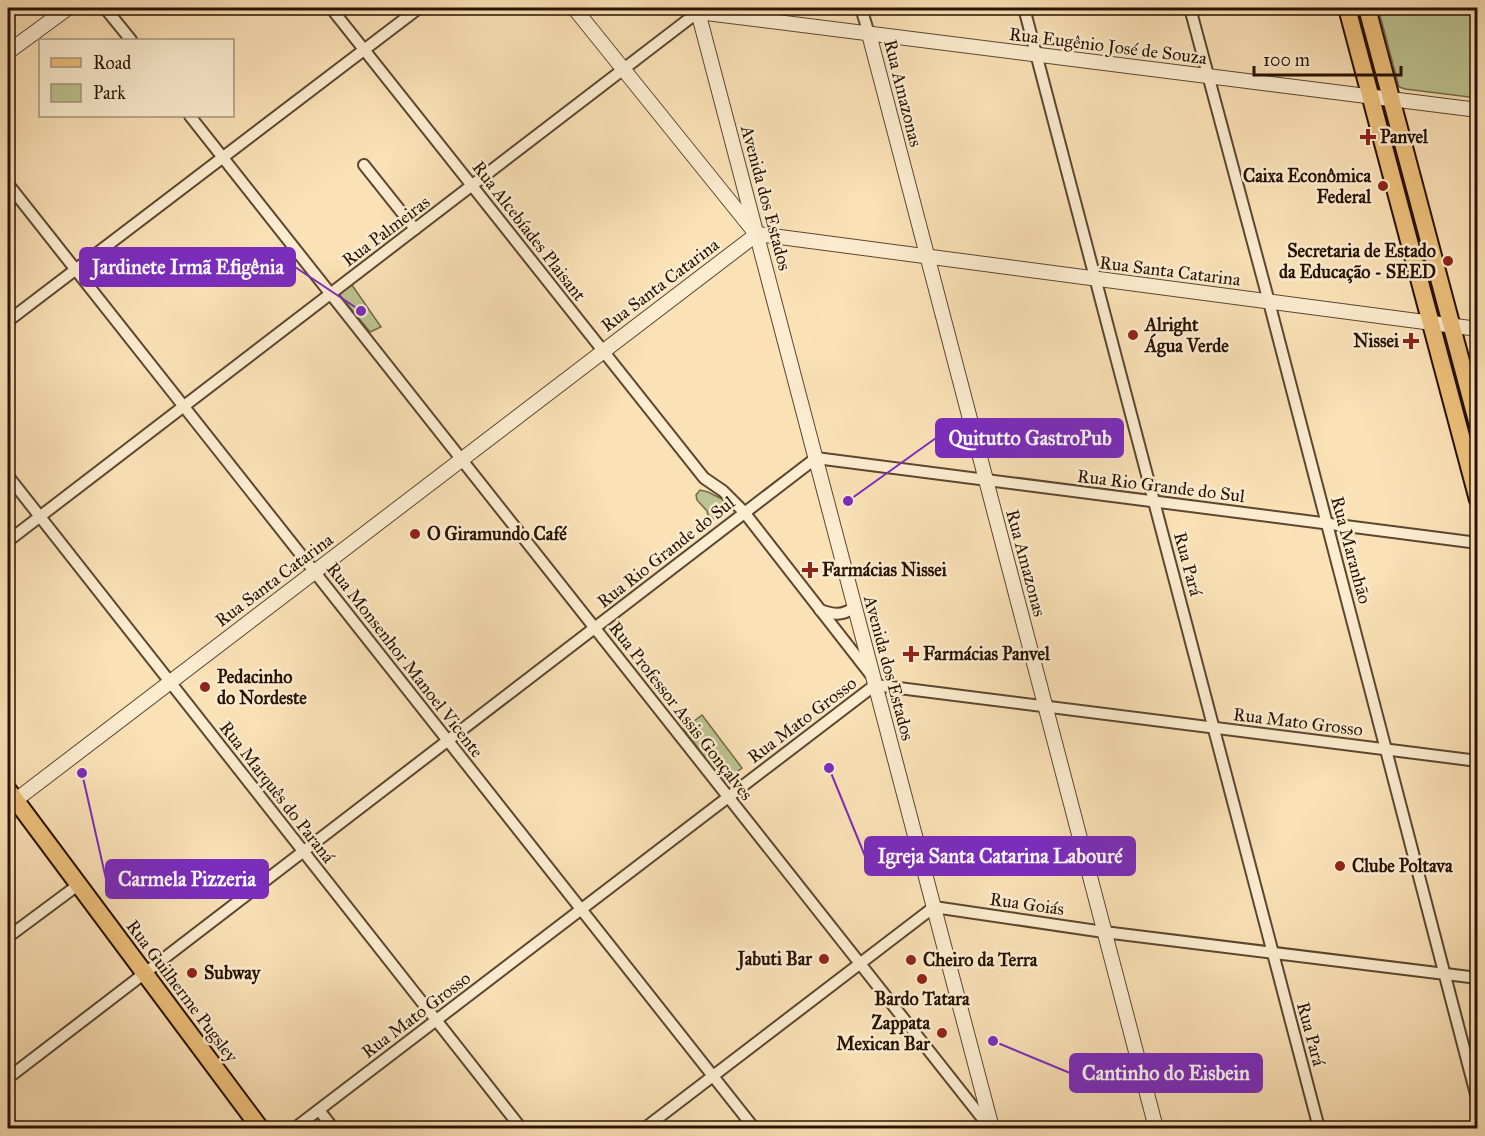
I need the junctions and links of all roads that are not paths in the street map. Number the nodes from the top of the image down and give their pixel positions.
1 (68, 8) edge
2 (105, 8) edge
3 (331, 8) edge
4 (419, 8) edge
5 (574, 8) edge
6 (861, 8) edge
7 (1024, 8) edge
8 (1190, 8) edge
9 (1347, 8) edge
10 (1367, 8) edge
11 (698, 10) edge
12 (869, 34) junction
13 (130, 39) edge
14 (364, 49) junction
15 (8, 52) edge
16 (1037, 55) junction
17 (623, 70) junction
18 (1209, 76) junction
19 (1371, 97) junction
20 (1391, 99) junction
21 (1478, 110) edge
22 (191, 117) edge
23 (223, 157) junction
24 (364, 165) dead end
25 (8, 184) edge
26 (472, 186) junction
27 (1420, 208) junction
28 (1401, 210) junction
29 (415, 229) junction
30 (757, 234) junction
31 (927, 258) junction
32 (75, 269) junction
33 (1096, 279) junction
34 (331, 294) junction
35 (1269, 302) junction
36 (8, 321) edge
37 (1430, 323) junction
38 (1451, 325) junction
39 (1478, 329) edge
40 (603, 351) junction
41 (183, 406) junction
42 (1478, 425) edge
43 (816, 458) junction
44 (461, 459) junction
45 (8, 476) edge
46 (986, 481) junction
47 (1478, 500) edge
48 (1154, 501) junction
49 (744, 512) junction
50 (39, 517) junction
51 (1327, 524) junction
52 (8, 541) edge
53 (1478, 543) edge
54 (314, 572) junction
55 (855, 607) junction
56 (820, 610) junction
57 (594, 627) junction
58 (874, 681) junction
59 (170, 682) junction
60 (1045, 706) junction
61 (1214, 728) junction
62 (447, 740) junction
63 (1386, 750) junction
64 (1478, 761) edge
65 (728, 797) junction
66 (10, 798) edge
67 (303, 851) junction
68 (78, 885) junction
69 (934, 907) junction
70 (581, 909) junction
71 (1104, 932) junction
72 (8, 937) edge
73 (1273, 952) junction
74 (860, 964) junction
75 (144, 973) junction
76 (1445, 974) junction
77 (1478, 978) edge
78 (436, 1020) junction
79 (713, 1076) junction
80 (8, 1078) edge
81 (1478, 1102) edge
82 (319, 1110) junction
83 (8, 1123) edge
84 (12, 1128) edge
85 (260, 1128) edge
86 (295, 1128) edge
87 (333, 1128) edge
88 (521, 1128) edge
89 (645, 1128) edge
90 (754, 1128) edge
91 (991, 1128) edge
92 (1156, 1128) edge
93 (1319, 1128) edge

1 - 15 street
2 - 13 street
3 - 14 street, Rua Alcebíades Plaisant
4 - 14 street
5 - 17 street
6 - 12 street, Rua Amazonas
7 - 16 street, Rua Pará
8 - 18 street, Rua Maranhão
9 - 19 main road
10 - 20 main road
11 - 12 street, Rua Eugênio José de Souza
11 - 17 street, Rua Palmeiras
11 - 30 street, Avenida dos Estados
12 - 16 street, Rua Eugênio José de Souza
12 - 31 street, Rua Amazonas
14 - 23 street
14 - 26 street, Rua Alcebíades Plaisant
16 - 18 street, Rua Eugênio José de Souza
16 - 33 street, Rua Pará
17 - 26 street, Rua Palmeiras
17 - 30 street
18 - 19 street, Rua Eugênio José de Souza
18 - 35 street, Rua Maranhão
19 - 20 street, Rua Eugênio José de Souza
19 - 28 main road
20 - 21 street, Rua Eugênio José de Souza
20 - 27 main road
22 - 23 street, Rua Professor Assis Gonçalves
23 - 32 street
23 - 34 street, Rua Professor Assis Gonçalves
24 - 29 street
25 - 32 street, Rua Monsenhor Manoel Vicente
26 - 29 street, Rua Palmeiras
26 - 40 street, Rua Alcebíades Plaisant
27 - 28 main road
27 - 38 main road
28 - 37 main road
29 - 34 street, Rua Palmeiras
30 - 31 street, Rua Santa Catarina
30 - 40 street, Rua Santa Catarina
30 - 43 street, Avenida dos Estados
31 - 33 street, Rua Santa Catarina
31 - 46 street, Rua Amazonas
32 - 36 street
32 - 41 street, Rua Monsenhor Manoel Vicente
33 - 35 street, Rua Santa Catarina
33 - 48 street, Rua Pará
34 - 41 street, Rua Palmeiras
34 - 44 street, Rua Professor Assis Gonçalves
35 - 37 street, Rua Santa Catarina
35 - 51 street, Rua Maranhão
37 - 38 street, Rua Santa Catarina
37 - 47 main road
38 - 39 street, Rua Santa Catarina
38 - 42 main road
40 - 44 street, Rua Santa Catarina
40 - 49 street, Rua Alcebíades Plaisant
41 - 50 street, Rua Palmeiras
41 - 54 street, Rua Monsenhor Manoel Vicente
43 - 46 street, Rua Rio Grande do Sul
43 - 49 street, Rua Rio Grande do Sul
43 - 55 street, Avenida dos Estados
44 - 54 street, Rua Santa Catarina
44 - 57 street, Rua Professor Assis Gonçalves
45 - 50 street, Rua Marquês do Paraná
46 - 48 street, Rua Rio Grande do Sul
46 - 60 street, Rua Amazonas
48 - 51 street, Rua Rio Grande do Sul
48 - 61 street, Rua Pará
49 - 56 street, Rua Alcebíades Plaisant
49 - 57 street, Rua Rio Grande do Sul
50 - 52 street, Rua Palmeiras
50 - 59 street, Rua Marquês do Paraná
51 - 53 street, Rua Rio Grande do Sul
51 - 63 street, Rua Maranhão
54 - 59 street, Rua Santa Catarina
54 - 62 street, Rua Monsenhor Manoel Vicente
55 - 56 street
55 - 58 street, Avenida dos Estados
56 - 58 street, Rua Alcebíades Plaisant
57 - 62 street, Rua Rio Grande do Sul
57 - 65 street, Rua Professor Assis Gonçalves
58 - 60 street, Rua Mato Grosso
58 - 65 street, Rua Mato Grosso
58 - 69 street, Avenida dos Estados
59 - 66 street, Rua Santa Catarina
59 - 67 street, Rua Marquês do Paraná
60 - 61 street, Rua Mato Grosso
60 - 71 street, Rua Amazonas
61 - 63 street, Rua Mato Grosso
61 - 73 street, Rua Pará
62 - 67 street, Rua Rio Grande do Sul
62 - 70 street, Rua Monsenhor Manoel Vicente
63 - 64 street, Rua Mato Grosso
63 - 76 street, Rua Maranhão
65 - 70 street, Rua Mato Grosso
65 - 74 street, Rua Professor Assis Gonçalves
66 - 68 main road, Rua Guilherme Pugsley
67 - 75 street, Rua Rio Grande do Sul
67 - 78 street, Rua Marquês do Paraná
68 - 72 street
68 - 75 main road, Rua Guilherme Pugsley
69 - 71 street, Rua Goiás
69 - 74 street
69 - 91 street, Avenida dos Estados
70 - 78 street, Rua Mato Grosso
70 - 79 street, Rua Monsenhor Manoel Vicente
71 - 73 street, Rua Goiás
71 - 92 street, Rua Amazonas
73 - 76 street, Rua Goiás
73 - 93 street, Rua Pará
74 - 79 street
74 - 91 street, Rua Professor Assis Gonçalves
75 - 80 street, Rua Rio Grande do Sul
75 - 85 main road, Rua Guilherme Pugsley
76 - 77 street, Rua Goiás
76 - 81 street, Rua Maranhão
78 - 82 street, Rua Mato Grosso
78 - 88 street, Rua Marquês do Paraná
79 - 89 street
79 - 90 street, Rua Monsenhor Manoel Vicente
82 - 86 street, Rua Mato Grosso
82 - 87 street
83 - 84 street

